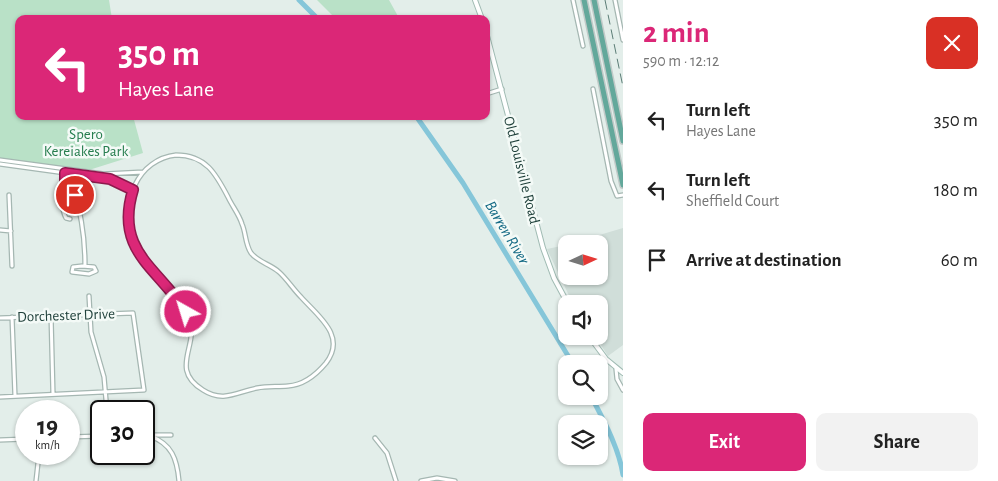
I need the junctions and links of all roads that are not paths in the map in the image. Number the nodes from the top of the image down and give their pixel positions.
1 (475, 0) edge
2 (573, 0) edge
3 (584, 0) edge
4 (594, 0) edge
5 (615, 0) edge
6 (481, 15) edge
7 (597, 16) junction
8 (588, 18) junction
9 (577, 20) junction
10 (623, 40) edge
11 (582, 46) dead end
12 (490, 50) edge
13 (502, 89) junction
14 (593, 89) dead end
15 (490, 93) edge
16 (613, 95) junction
17 (604, 97) junction
18 (596, 99) junction
19 (623, 141) edge
20 (0, 162) edge
21 (65, 171) junction
22 (144, 172) junction
23 (65, 183) junction
24 (623, 185) edge
25 (133, 190) junction
26 (9, 195) dead end
27 (623, 195) edge
28 (70, 219) dead end
29 (0, 230) edge
30 (11, 231) junction
31 (12, 266) dead end
32 (85, 266) junction
33 (563, 295) edge
34 (89, 296) dead end
35 (90, 314) junction
36 (50, 316) junction
37 (12, 317) junction
38 (0, 318) edge
39 (595, 345) edge
40 (616, 369) junction
41 (623, 373) edge
42 (623, 390) edge
43 (104, 392) junction
44 (53, 394) junction
45 (15, 396) junction
46 (0, 397) edge
47 (105, 400) edge
48 (171, 435) dead end
49 (155, 436) edge
50 (155, 438) edge
51 (375, 438) dead end
52 (15, 439) edge
53 (0, 440) edge
54 (38, 465) edge
55 (36, 481) edge
56 (179, 481) edge
57 (396, 481) edge
58 (421, 481) edge
59 (455, 481) edge

1 - 6 street
2 - 9 street
3 - 8 main road
4 - 7 main road
5 - 10 street
7 - 8 main road
7 - 16 main road
8 - 9 street
8 - 17 main road
9 - 11 street
12 - 13 street, Old Louisville Road
13 - 15 street
13 - 33 street, Old Louisville Road
14 - 18 street
16 - 17 main road
16 - 19 main road
17 - 18 street
17 - 24 main road
18 - 27 street
20 - 21 street
21 - 22 street
21 - 23 street
21 - 25 street
22 - 25 street
22 - 25 street
23 - 28 street
23 - 32 street
26 - 30 street
29 - 30 street
30 - 31 street
32 - 32 street
34 - 35 street
35 - 36 street, Dorchester Drive
35 - 43 street
35 - 43 street, Dorchester Drive
36 - 37 street, Dorchester Drive
36 - 44 street
37 - 38 street, Dorchester Drive
37 - 45 street
39 - 40 street
40 - 41 street
40 - 42 street
43 - 44 street
43 - 47 street
44 - 45 street
45 - 46 street
48 - 49 street
50 - 56 street
51 - 57 street
52 - 53 street
54 - 55 street
58 - 59 street

